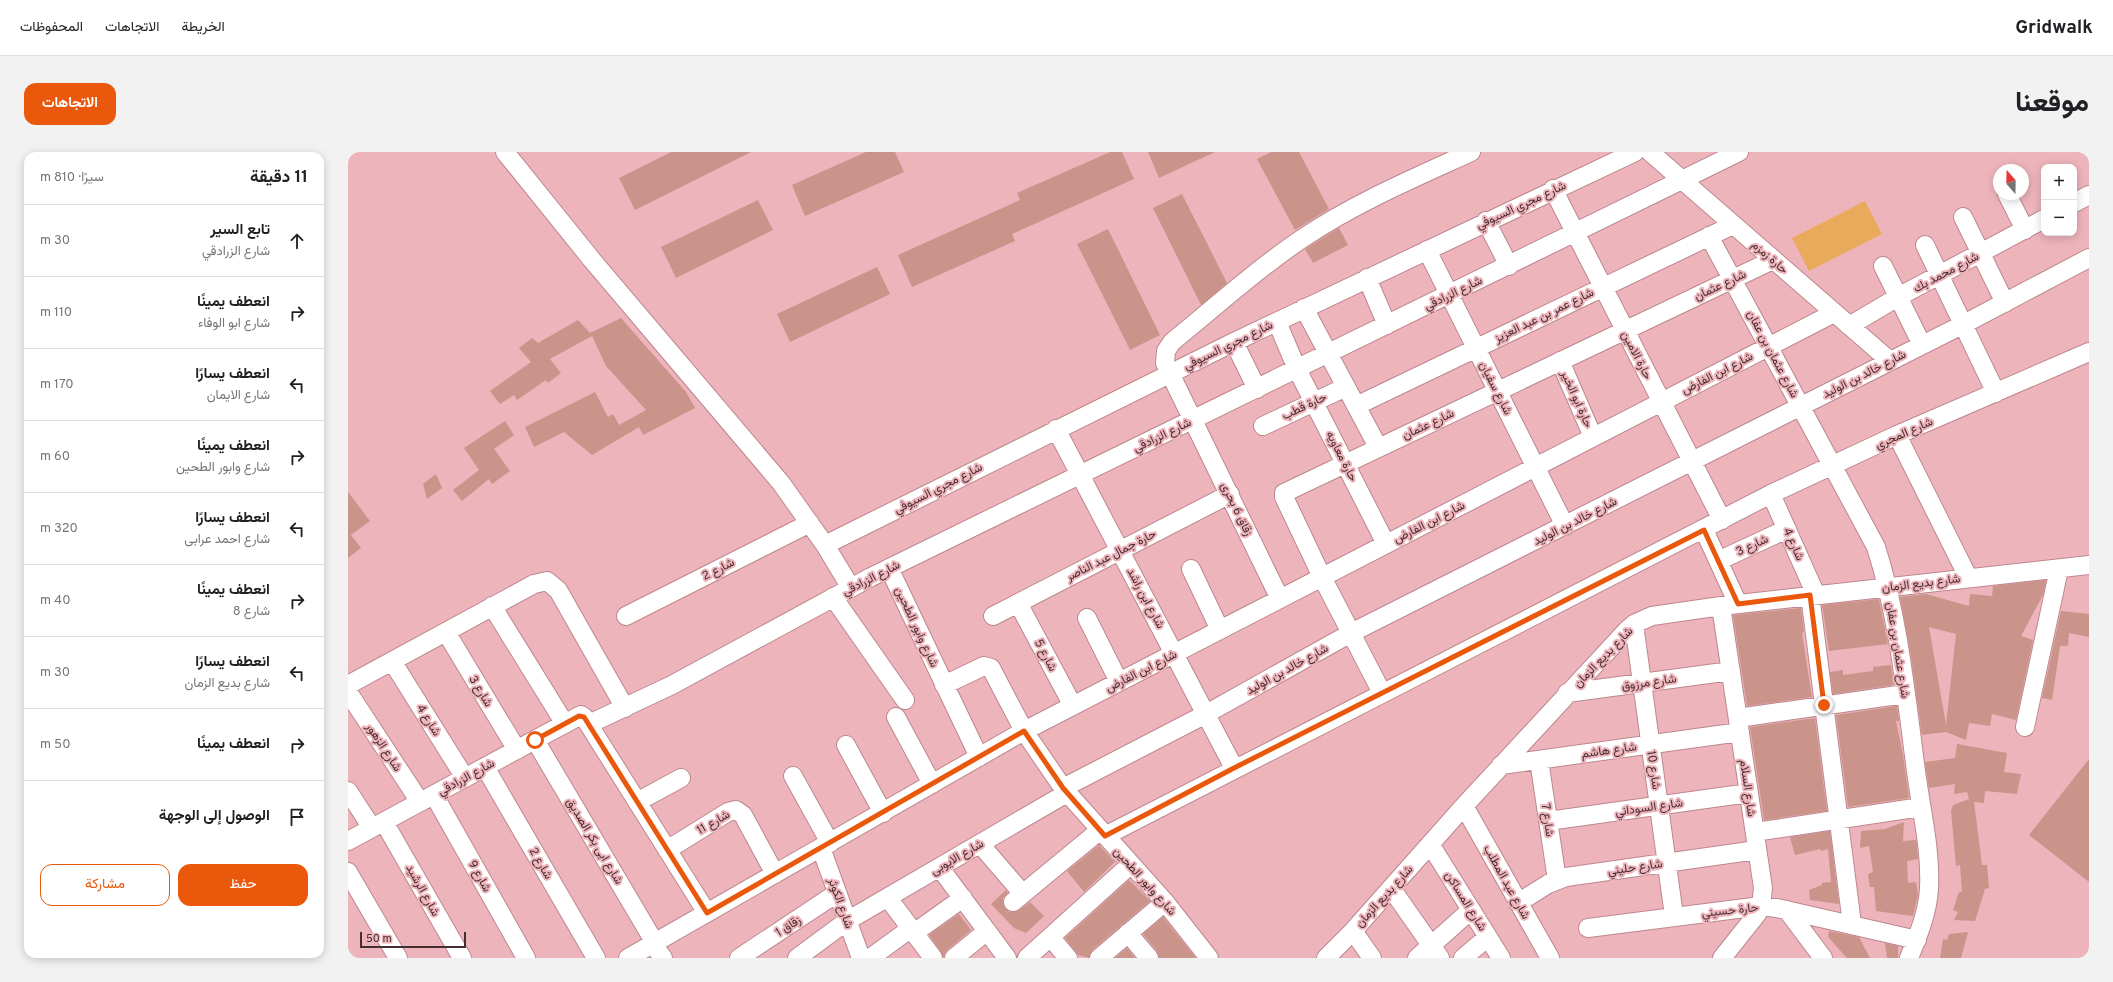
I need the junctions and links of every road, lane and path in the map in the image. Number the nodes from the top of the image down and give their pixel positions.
1 (505, 152) edge
2 (1471, 152) edge
3 (1635, 152) edge
4 (1650, 152) edge
5 (1739, 152) edge
6 (1683, 181) junction
7 (1553, 190) junction
8 (2089, 195) edge
9 (2010, 200) edge
10 (2077, 201) edge
11 (1963, 217) dead end
12 (1486, 221) junction
13 (2041, 221) edge
14 (1733, 224) junction
15 (2025, 230) junction
16 (1574, 234) junction
17 (1709, 236) junction
18 (1925, 245) dead end
19 (1427, 250) junction
20 (1981, 253) junction
21 (2089, 258) edge
22 (1774, 260) junction
23 (1509, 266) junction
24 (1883, 266) dead end
25 (1940, 275) junction
26 (1367, 278) junction
27 (1733, 280) junction
28 (1602, 287) junction
29 (1449, 295) junction
30 (1898, 297) junction
31 (2005, 303) junction
32 (1304, 308) junction
33 (1834, 313) junction
34 (1277, 322) junction
35 (1964, 324) junction
36 (1387, 325) junction
37 (1849, 326) junction
38 (1625, 330) junction
39 (1234, 342) junction
40 (1922, 345) junction
41 (1768, 346) junction
42 (1476, 348) junction
43 (2089, 352) edge
44 (1328, 354) junction
45 (1560, 361) junction
46 (1890, 361) junction
47 (1298, 369) junction
48 (1170, 373) junction
49 (1346, 387) junction
50 (1257, 389) junction
51 (1498, 391) junction
52 (1996, 393) junction
53 (1314, 402) junction
54 (1661, 402) junction
55 (1356, 406) junction
56 (1801, 406) junction
57 (1194, 420) junction
58 (1263, 426) dead end
59 (1056, 429) junction
60 (1897, 435) junction
61 (1593, 437) junction
62 (1378, 447) junction
63 (1692, 461) junction
64 (1345, 463) junction
65 (1832, 465) junction
66 (1536, 467) junction
67 (1080, 475) junction
68 (1230, 494) junction
69 (1771, 494) junction
70 (1722, 520) junction
71 (810, 523) junction
72 (1565, 526) junction
73 (1787, 528) junction
74 (1704, 530) junction
75 (1386, 544) junction
76 (825, 545) junction
77 (1120, 551) junction
78 (1718, 561) junction
79 (2089, 564) edge
80 (889, 568) junction
81 (1190, 569) dead end
82 (2059, 569) junction
83 (1322, 577) junction
84 (1968, 577) junction
85 (1888, 587) junction
86 (851, 588) junction
87 (1813, 595) junction
88 (833, 597) junction
89 (1280, 599) junction
90 (1018, 603) junction
91 (1730, 605) junction
92 (492, 606) junction
93 (626, 616) dead end
94 (993, 616) dead end
95 (1087, 618) dead end
96 (1634, 624) junction
97 (1220, 630) junction
98 (446, 632) junction
99 (1352, 634) junction
100 (1175, 653) junction
101 (392, 661) junction
102 (1731, 671) junction
103 (1119, 682) junction
104 (1642, 683) junction
105 (348, 685) edge
106 (944, 685) junction
107 (348, 692) edge
108 (1382, 693) junction
109 (1567, 693) junction
110 (1905, 694) junction
111 (905, 700) dead end
112 (1824, 705) junction
113 (1073, 706) junction
114 (625, 708) junction
115 (1206, 714) junction
116 (896, 717) dead end
117 (586, 720) junction
118 (565, 724) junction
119 (1739, 725) junction
120 (2025, 727) dead end
121 (1024, 731) junction
122 (535, 740) junction
123 (1651, 744) junction
124 (846, 745) dead end
125 (516, 750) junction
126 (979, 758) junction
127 (1539, 760) junction
128 (1501, 765) junction
129 (485, 767) junction
130 (1234, 768) junction
131 (793, 776) dead end
132 (466, 778) junction
133 (681, 778) dead end
134 (932, 784) junction
135 (1065, 790) junction
136 (348, 791) edge
137 (1749, 793) junction
138 (427, 799) junction
139 (638, 802) junction
140 (1659, 805) junction
141 (1464, 806) junction
142 (1921, 807) junction
143 (883, 812) junction
144 (1838, 820) junction
145 (1548, 821) junction
146 (378, 825) junction
147 (1755, 832) junction
148 (1102, 834) junction
149 (348, 841) edge
150 (980, 844) junction
151 (1430, 844) junction
152 (826, 846) junction
153 (667, 850) junction
154 (1757, 850) junction
155 (1667, 863) junction
156 (1130, 865) junction
157 (940, 868) junction
158 (348, 872) edge
159 (775, 874) junction
160 (1557, 880) junction
161 (1391, 888) junction
162 (837, 893) junction
163 (888, 898) junction
164 (963, 898) junction
165 (1165, 902) junction
166 (1518, 903) junction
167 (1761, 906) junction
168 (1471, 910) junction
169 (1788, 910) junction
170 (707, 913) junction
171 (1674, 916) junction
172 (847, 921) junction
173 (1852, 924) junction
174 (1588, 928) dead end
175 (912, 931) junction
176 (987, 931) junction
177 (1353, 931) junction
178 (1128, 933) junction
179 (1488, 937) junction
180 (1051, 938) junction
181 (1917, 940) junction
182 (657, 948) edge
183 (1436, 951) edge
184 (1729, 955) edge
185 (398, 958) edge
186 (462, 958) edge
187 (526, 958) edge
188 (596, 958) edge
189 (628, 958) edge
190 (739, 958) edge
191 (797, 958) edge
192 (860, 958) edge
193 (870, 958) edge
194 (933, 958) edge
195 (954, 958) edge
196 (1007, 958) edge
197 (1026, 958) edge
198 (1068, 958) edge
199 (1099, 958) edge
200 (1149, 958) edge
201 (1209, 958) edge
202 (1326, 958) edge
203 (1372, 958) edge
204 (1417, 958) edge
205 (1463, 958) edge
206 (1501, 958) edge
207 (1550, 958) edge
208 (1823, 958) edge
209 (1909, 958) edge

1 - 71 street
2 - 48 street, زقاق 6 بحرى
3 - 7 street, شارع مجري السيوفي
4 - 6 street, حارة زمزم
5 - 6 street, شارع الزرادقي
6 - 14 street, حارة زمزم
6 - 16 street, شارع الزرادقي
7 - 12 street, شارع مجري السيوفي
7 - 16 street, حارة الامين
8 - 10 street
9 - 15 street
11 - 20 street
12 - 19 street, شارع مجري السيوفي
12 - 23 street
13 - 15 street, شارع محمد بك
14 - 17 street, شارع عمر بن عبد العزيز
14 - 22 street, حارة زمزم
15 - 20 street, شارع محمد بك
16 - 23 street, شارع الزرادقي
16 - 28 street, حارة الامين
17 - 27 street, شارع عثمان بن عفان
17 - 28 street, شارع عمر بن عبد العزيز
18 - 25 street
19 - 26 street, شارع مجري السيوفي
19 - 29 street, شارع سفيان
20 - 25 street, شارع محمد بك
20 - 31 street
21 - 31 street, شارع خالد بن الوليد
22 - 27 street, شارع عثمان
22 - 33 street, حارة زمزم
23 - 29 street, شارع الزرادقي
24 - 30 street
25 - 30 street, شارع محمد بك
25 - 35 street
26 - 32 street, شارع مجري السيوفي
26 - 36 street
27 - 38 street, شارع عثمان
27 - 41 street, شارع عثمان بن عفان
28 - 38 street, حارة الامين
28 - 42 street, شارع عمر بن عبد العزيز
29 - 36 street, شارع الزرادقي
29 - 42 street, شارع سفيان
30 - 37 street, شارع محمد بك
30 - 40 street
31 - 35 street, شارع خالد بن الوليد
32 - 34 street, شارع مجري السيوفي
32 - 44 street
33 - 37 street, حارة زمزم
33 - 41 street, شارع ابن الفارض
34 - 39 street, شارع مجري السيوفي
34 - 47 street, حارة معاويه
35 - 40 street, شارع خالد بن الوليد
35 - 52 street
36 - 44 street, شارع الزرادقي
37 - 46 street, حارة زمزم
38 - 45 street, شارع عثمان
38 - 54 street, حارة الامين
39 - 48 street, شارع مجري السيوفي
39 - 50 street
40 - 46 street, شارع خالد بن الوليد
41 - 54 street, شارع ابن الفارض
41 - 56 street, شارع عثمان بن عفان
42 - 51 street, شارع سفيان
42 - 55 street, شارع عمر بن عبد العزيز
43 - 52 street, شارع المجري
44 - 47 street, شارع الزرادقي
44 - 49 street
45 - 51 street, شارع عثمان
45 - 61 street, حارة ابو الخير
46 - 56 street, شارع خالد بن الوليد
47 - 50 street, شارع الزرادقي
47 - 53 street, حارة معاويه
48 - 57 street, زقاق 6 بحرى
48 - 59 street, شارع مجري السيوفي
49 - 53 street, حارة قطب
49 - 55 street
50 - 57 street, شارع الزرادقي
51 - 62 street, شارع عثمان
51 - 66 street, شارع سفيان
52 - 60 street, شارع المجري
53 - 58 street, حارة قطب
53 - 64 street, حارة معاويه
54 - 61 street, شارع ابن الفارض
54 - 63 street, حارة الامين
55 - 62 street
56 - 63 street, شارع خالد بن الوليد
56 - 65 street, شارع عثمان بن عفان
57 - 67 street, شارع الزرادقي
57 - 68 street, زقاق 6 بحرى
59 - 67 street, شارع ابن راشد
59 - 76 street, شارع مجري السيوفي
60 - 65 street, شارع المجري
60 - 84 street
61 - 66 street, شارع ابن الفارض
62 - 64 street, شارع عثمان
63 - 70 street, حارة الامين
63 - 72 street, شارع خالد بن الوليد
64 - 75 street, حارة معاويه
64 - 83 street, شارع عثمان
65 - 69 street, شارع المجري
65 - 85 street, شارع عثمان بن عفان
66 - 72 street, شارع سفيان
66 - 75 street, شارع ابن الفارض
67 - 77 street, شارع ابن راشد
67 - 80 street, شارع الزرادقي
68 - 77 street, حارة جمال عبد الناصر
68 - 89 street, زقاق 6 بحرى
69 - 70 street, شارع المجري
69 - 73 street, شارع 4
70 - 74 street, شارع المجري
71 - 76 street
71 - 93 street, شارع 2
72 - 99 street, شارع خالد بن الوليد
73 - 78 street, شارع 3
73 - 87 street, شارع 4
74 - 78 street, شارع السلام
74 - 108 street, شارع المجري
75 - 83 street, شارع ابن الفارض
76 - 86 street
77 - 90 street, حارة جمال عبد الناصر
77 - 100 street, شارع ابن راشد
78 - 91 street, شارع السلام
79 - 82 street, شارع بديع الزمان
80 - 86 street, شارع الزرادقي
80 - 106 street, شارع وابور الطحين
81 - 97 street
82 - 84 street, شارع بديع الزمان
82 - 120 street
83 - 89 street, شارع ابن الفارض
83 - 99 street, شارع عثمان
84 - 85 street, شارع بديع الزمان
85 - 87 street, شارع بديع الزمان
85 - 110 street, شارع عثمان بن عفان
86 - 88 street, شارع الزرادقي
87 - 91 street, شارع بديع الزمان
87 - 112 street, شارع 4
88 - 111 street
88 - 114 street, شارع الزرادقي
89 - 97 street, شارع ابن الفارض
90 - 94 street, حارة جمال عبد الناصر
90 - 113 street, شارع 5
91 - 96 street, شارع بديع الزمان
91 - 102 street, شارع السلام
92 - 98 street
92 - 114 street
92 - 118 street
95 - 103 street
96 - 104 street, شارع 10
96 - 109 street, شارع بديع الزمان
97 - 100 street, شارع ابن الفارض
98 - 101 street
98 - 125 street, شارع 3
99 - 108 street, شارع عثمان
99 - 115 street, شارع خالد بن الوليد
100 - 103 street, شارع ابن الفارض
100 - 115 street, شارع ابن راشد
101 - 105 street
101 - 132 street, شارع 4
102 - 104 street, شارع مرزوق
102 - 119 street, شارع السلام
103 - 113 street, شارع ابن الفارض
104 - 109 street, شارع مرزوق
104 - 123 street, شارع 10
106 - 121 street, شارع وابور الطحين
106 - 126 street, شارع وابور الطحين
107 - 138 street, شارع الزهور
108 - 130 street, شارع المجري
109 - 128 street, شارع بديع الزمان
110 - 112 street, شارع هاشم
110 - 142 street, شارع عثمان بن عفان
112 - 119 street, شارع هاشم
112 - 144 street, شارع 4
113 - 121 street, شارع ابن الفارض
114 - 117 street, شارع الزرادقي
115 - 130 street, شارع ابن راشد
115 - 135 street, شارع خالد بن الوليد
116 - 134 street
117 - 118 street, شارع الزرادقي
117 - 139 street
118 - 122 street, شارع الزرادقي
119 - 123 street, شارع هاشم
119 - 137 street, شارع السلام
121 - 126 street, شارع ابن الفارض
121 - 135 street, شارع وابور الطحين
122 - 125 street, شارع الزرادقي
122 - 182 street, شارع ابى بكر الصديق
123 - 127 street, شارع هاشم
123 - 140 street, شارع 10
124 - 143 street
125 - 129 street, شارع الزرادقي
126 - 134 street, شارع ابن الفارض
127 - 128 street, شارع هاشم
127 - 145 street, شارع 7
128 - 141 street, شارع بديع الزمان
129 - 132 street, شارع الزرادقي
129 - 188 street, شارع 2
130 - 148 street, شارع المجري
131 - 152 street, شارع الكوثر
132 - 138 street, شارع الزرادقي
133 - 139 street
134 - 143 street, شارع ابن الفارض
135 - 148 street, شارع وابور الطحين
135 - 150 street, شارع الايوبى
136 - 146 street, شارع الرشيد
137 - 140 street, شارع السوداني
137 - 147 street, شارع السلام
138 - 146 street, شارع الزرادقي
138 - 187 street, شارع 9
139 - 153 street
140 - 145 street, شارع السوداني
140 - 155 street, شارع 10
141 - 151 street, شارع بديع الزمان
141 - 166 street, شارع عبد المطلب
142 - 144 street
142 - 181 street, شارع عثمان بن عفان
143 - 152 street, شارع ابن الفارض
144 - 147 street
144 - 173 street, شارع 4
145 - 160 street, شارع 7
146 - 149 street, شارع الزرادقي
146 - 186 street, شارع الرشيد
147 - 154 street, شارع السلام
148 - 150 street, شارع المجري
148 - 156 street, شارع وابور الطحين
150 - 157 street, شارع الايوبى
151 - 161 street, شارع بديع الزمان
151 - 168 street, شارع المساكن
152 - 159 street, شارع ابن الفارض
152 - 162 street, شارع الكوثر
153 - 159 street, شارع 11
153 - 170 street
154 - 155 street, شارع حليني
154 - 167 street, شارع السلام
155 - 160 street, شارع حليني
155 - 171 street, شارع 10
156 - 165 street, شارع وابور الطحين
156 - 180 street
157 - 163 street, شارع الايوبى
157 - 164 street
158 - 185 street
159 - 170 street, شارع ابن الفارض
160 - 166 street, شارع حليني
161 - 177 street, شارع بديع الزمان
161 - 183 street
162 - 172 street, شارع الكوثر
162 - 190 street, زقاق 1
163 - 172 street, شارع الايوبى
163 - 175 street
164 - 175 street
164 - 176 street
165 - 178 street
165 - 201 street, شارع وابور الطحين
166 - 207 street, شارع عبد المطلب
167 - 169 street, حارة حسيني
167 - 171 street, حارة حسيني
167 - 184 street
168 - 179 street, شارع المساكن
168 - 183 street
169 - 173 street, حارة حسيني
169 - 208 street
170 - 182 street, شارع ابن الفارض
171 - 174 street, حارة حسيني
172 - 191 street, شارع الايوبى
172 - 192 street, شارع الكوثر
173 - 181 street, حارة حسيني
175 - 193 street
175 - 194 street
176 - 195 street
176 - 196 street
177 - 202 street, شارع بديع الزمان
177 - 203 street
178 - 199 street
178 - 200 street
179 - 205 street
179 - 206 street, شارع المساكن
180 - 197 street
180 - 198 street
181 - 209 street, شارع عثمان بن عفان
182 - 189 street, شارع ابن الفارض
183 - 204 street

